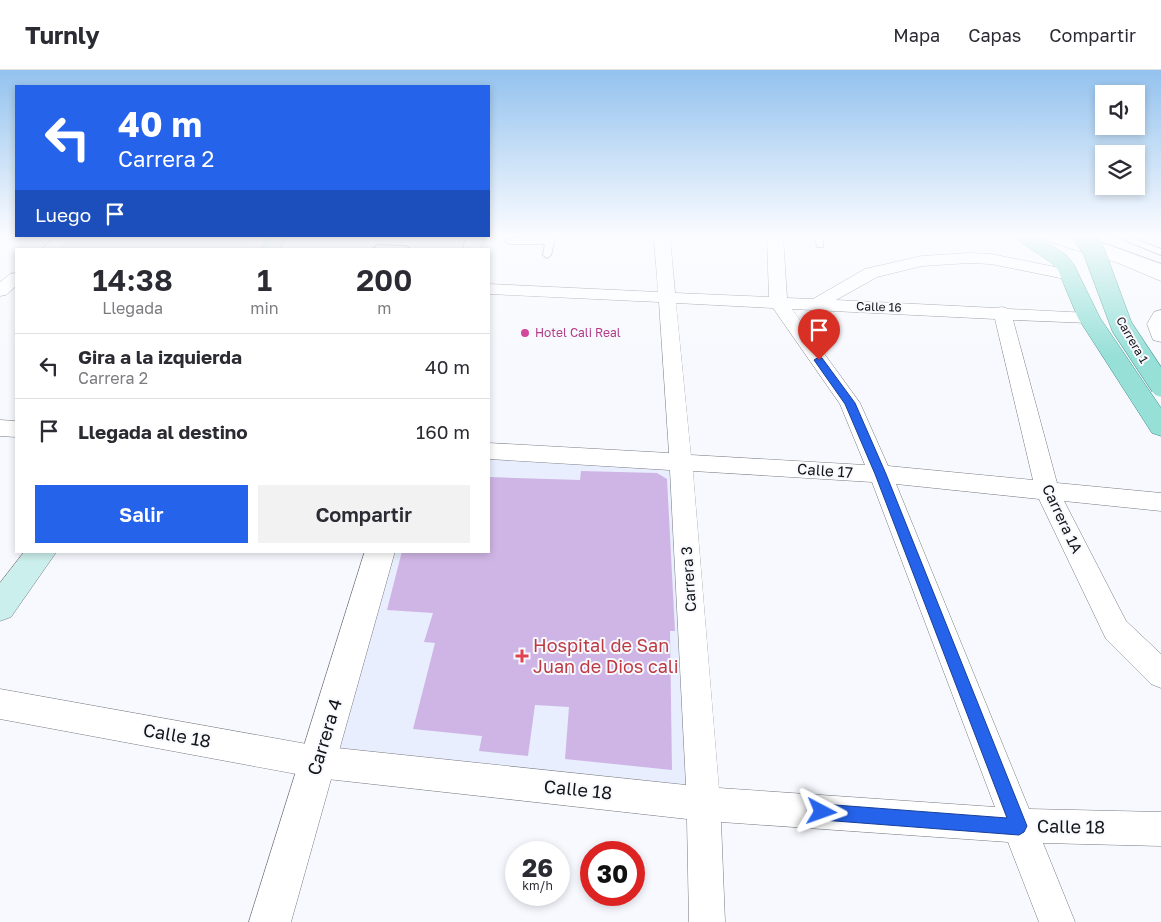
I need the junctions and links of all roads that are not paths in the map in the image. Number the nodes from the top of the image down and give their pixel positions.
1 (9, 277) edge
2 (665, 277) edge
3 (777, 277) edge
4 (865, 277) edge
5 (1071, 277) edge
6 (1103, 277) edge
7 (490, 290) edge
8 (0, 291) edge
9 (667, 297) junction
10 (778, 302) junction
11 (816, 305) junction
12 (1002, 312) junction
13 (1161, 316) edge
14 (1089, 318) junction
15 (1161, 334) edge
16 (1161, 386) edge
17 (1161, 427) edge
18 (0, 428) edge
19 (15, 428) edge
20 (490, 451) edge
21 (681, 462) junction
22 (880, 474) junction
23 (1047, 491) junction
24 (1161, 502) edge
25 (40, 553) edge
26 (379, 553) edge
27 (0, 607) edge
28 (1161, 674) edge
29 (0, 704) edge
30 (318, 762) junction
31 (704, 804) junction
32 (1019, 826) junction
33 (1161, 829) edge
34 (270, 922) edge
35 (707, 922) edge
36 (1057, 922) edge

1 - 8 street
2 - 9 street, Carrera 3
3 - 10 street
4 - 11 street
5 - 14 main road
6 - 16 main road, Carrera 1, bridge
7 - 9 street, Calle 16
9 - 10 street, Calle 16
9 - 21 street, Carrera 3
10 - 11 street, Calle 16
10 - 22 street
11 - 12 street, Calle 16
12 - 14 street, Calle 16
12 - 23 street, Carrera 1A
13 - 15 street
14 - 17 main road
18 - 19 street
20 - 21 street, Calle 17
21 - 22 street, Calle 17
21 - 31 street, Carrera 3
22 - 23 street, Calle 17
22 - 32 street
23 - 24 street, Calle 17
23 - 28 street, Carrera 1A
25 - 27 main road
26 - 30 street, Carrera 4
29 - 30 street, Calle 18
30 - 31 street, Calle 18
30 - 34 street, Carrera 4
31 - 32 street, Calle 18
31 - 35 street, Carrera 3
32 - 33 street, Calle 18
32 - 36 street

